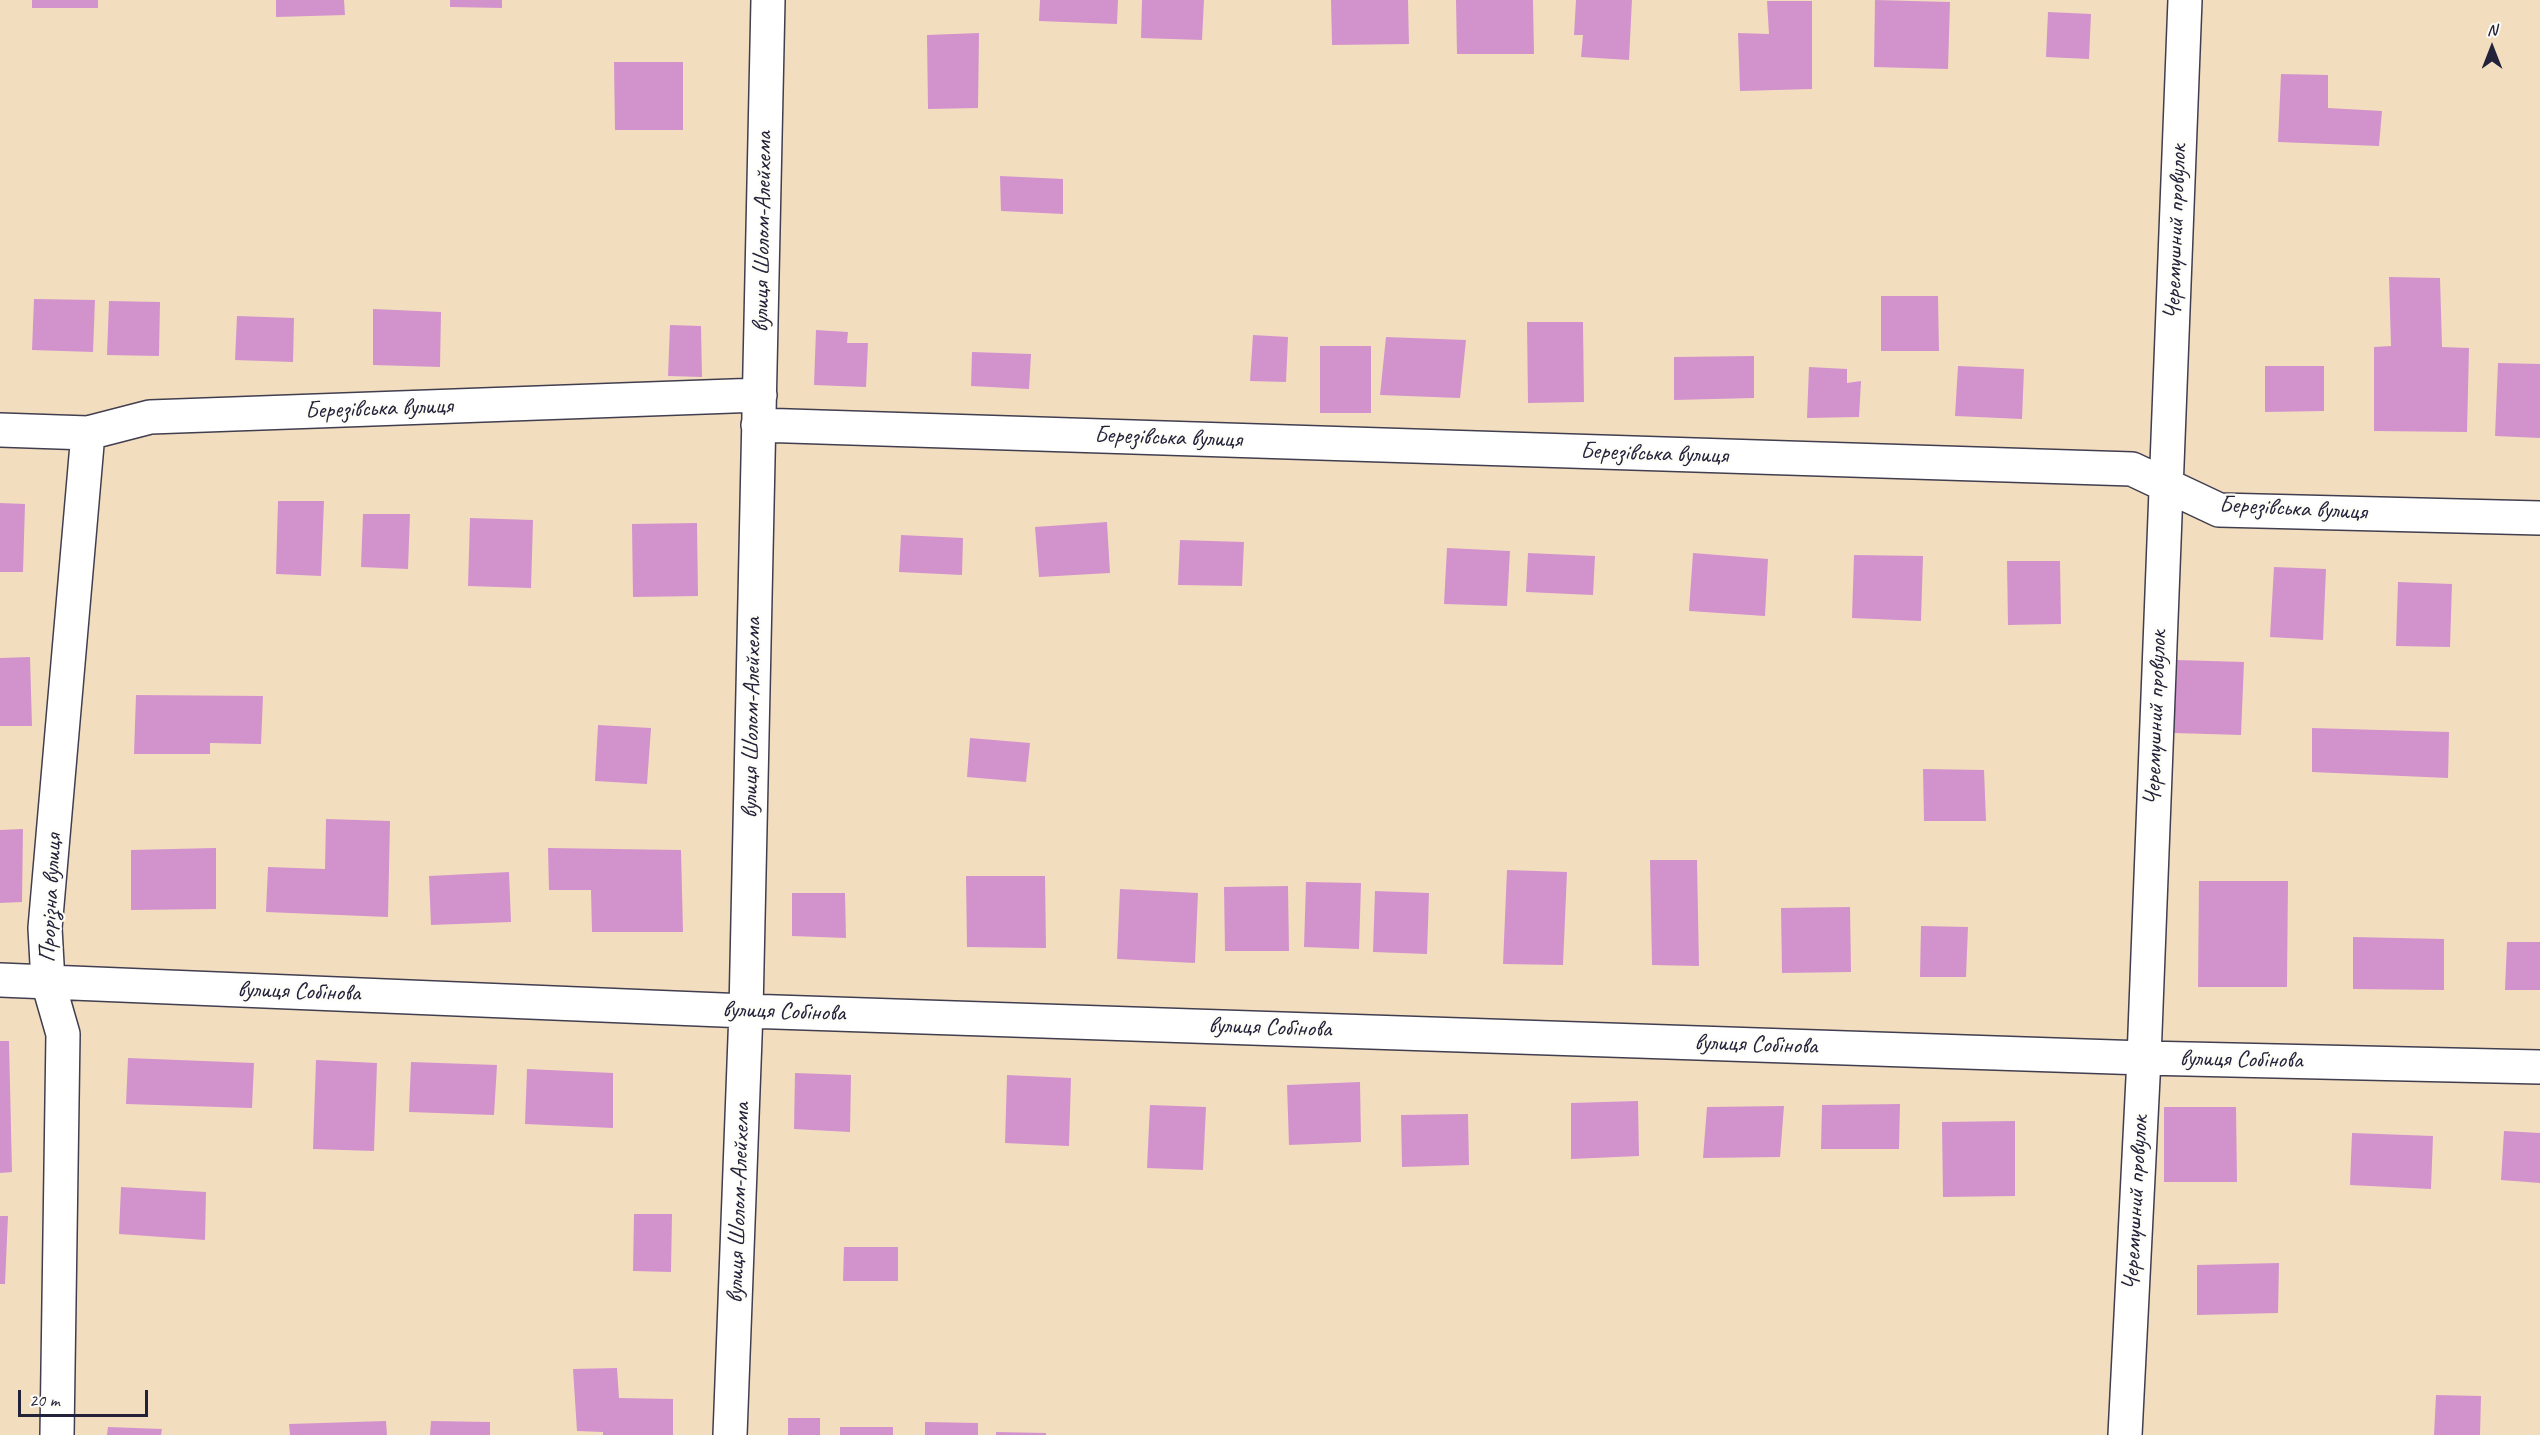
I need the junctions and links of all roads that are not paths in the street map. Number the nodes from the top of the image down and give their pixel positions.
1 (768, 0) edge
2 (2185, 0) edge
3 (759, 410) junction
4 (0, 430) edge
5 (88, 433) junction
6 (2165, 484) junction
7 (2540, 518) edge
8 (0, 980) edge
9 (48, 982) junction
10 (746, 1011) junction
11 (2144, 1058) junction
12 (2540, 1067) edge
13 (57, 1435) edge
14 (730, 1435) edge
15 (2125, 1435) edge

1 - 3 street, вулиця Шолом-Алейхема
2 - 6 street, Черемушний провулок
3 - 5 street, Березівська вулиця
3 - 6 street, Березівська вулиця
3 - 10 street, вулиця Шолом-Алейхема
4 - 5 street, Березівська вулиця
5 - 9 street, Прорізна вулиця
6 - 7 street, Березівська вулиця
6 - 11 street, Черемушний провулок
8 - 9 street, вулиця Собінова
9 - 10 street, вулиця Собінова
9 - 13 street, Прорізна вулиця
10 - 11 street, вулиця Собінова
10 - 14 street, вулиця Шолом-Алейхема
11 - 12 street, вулиця Собінова
11 - 15 street, Черемушний провулок

